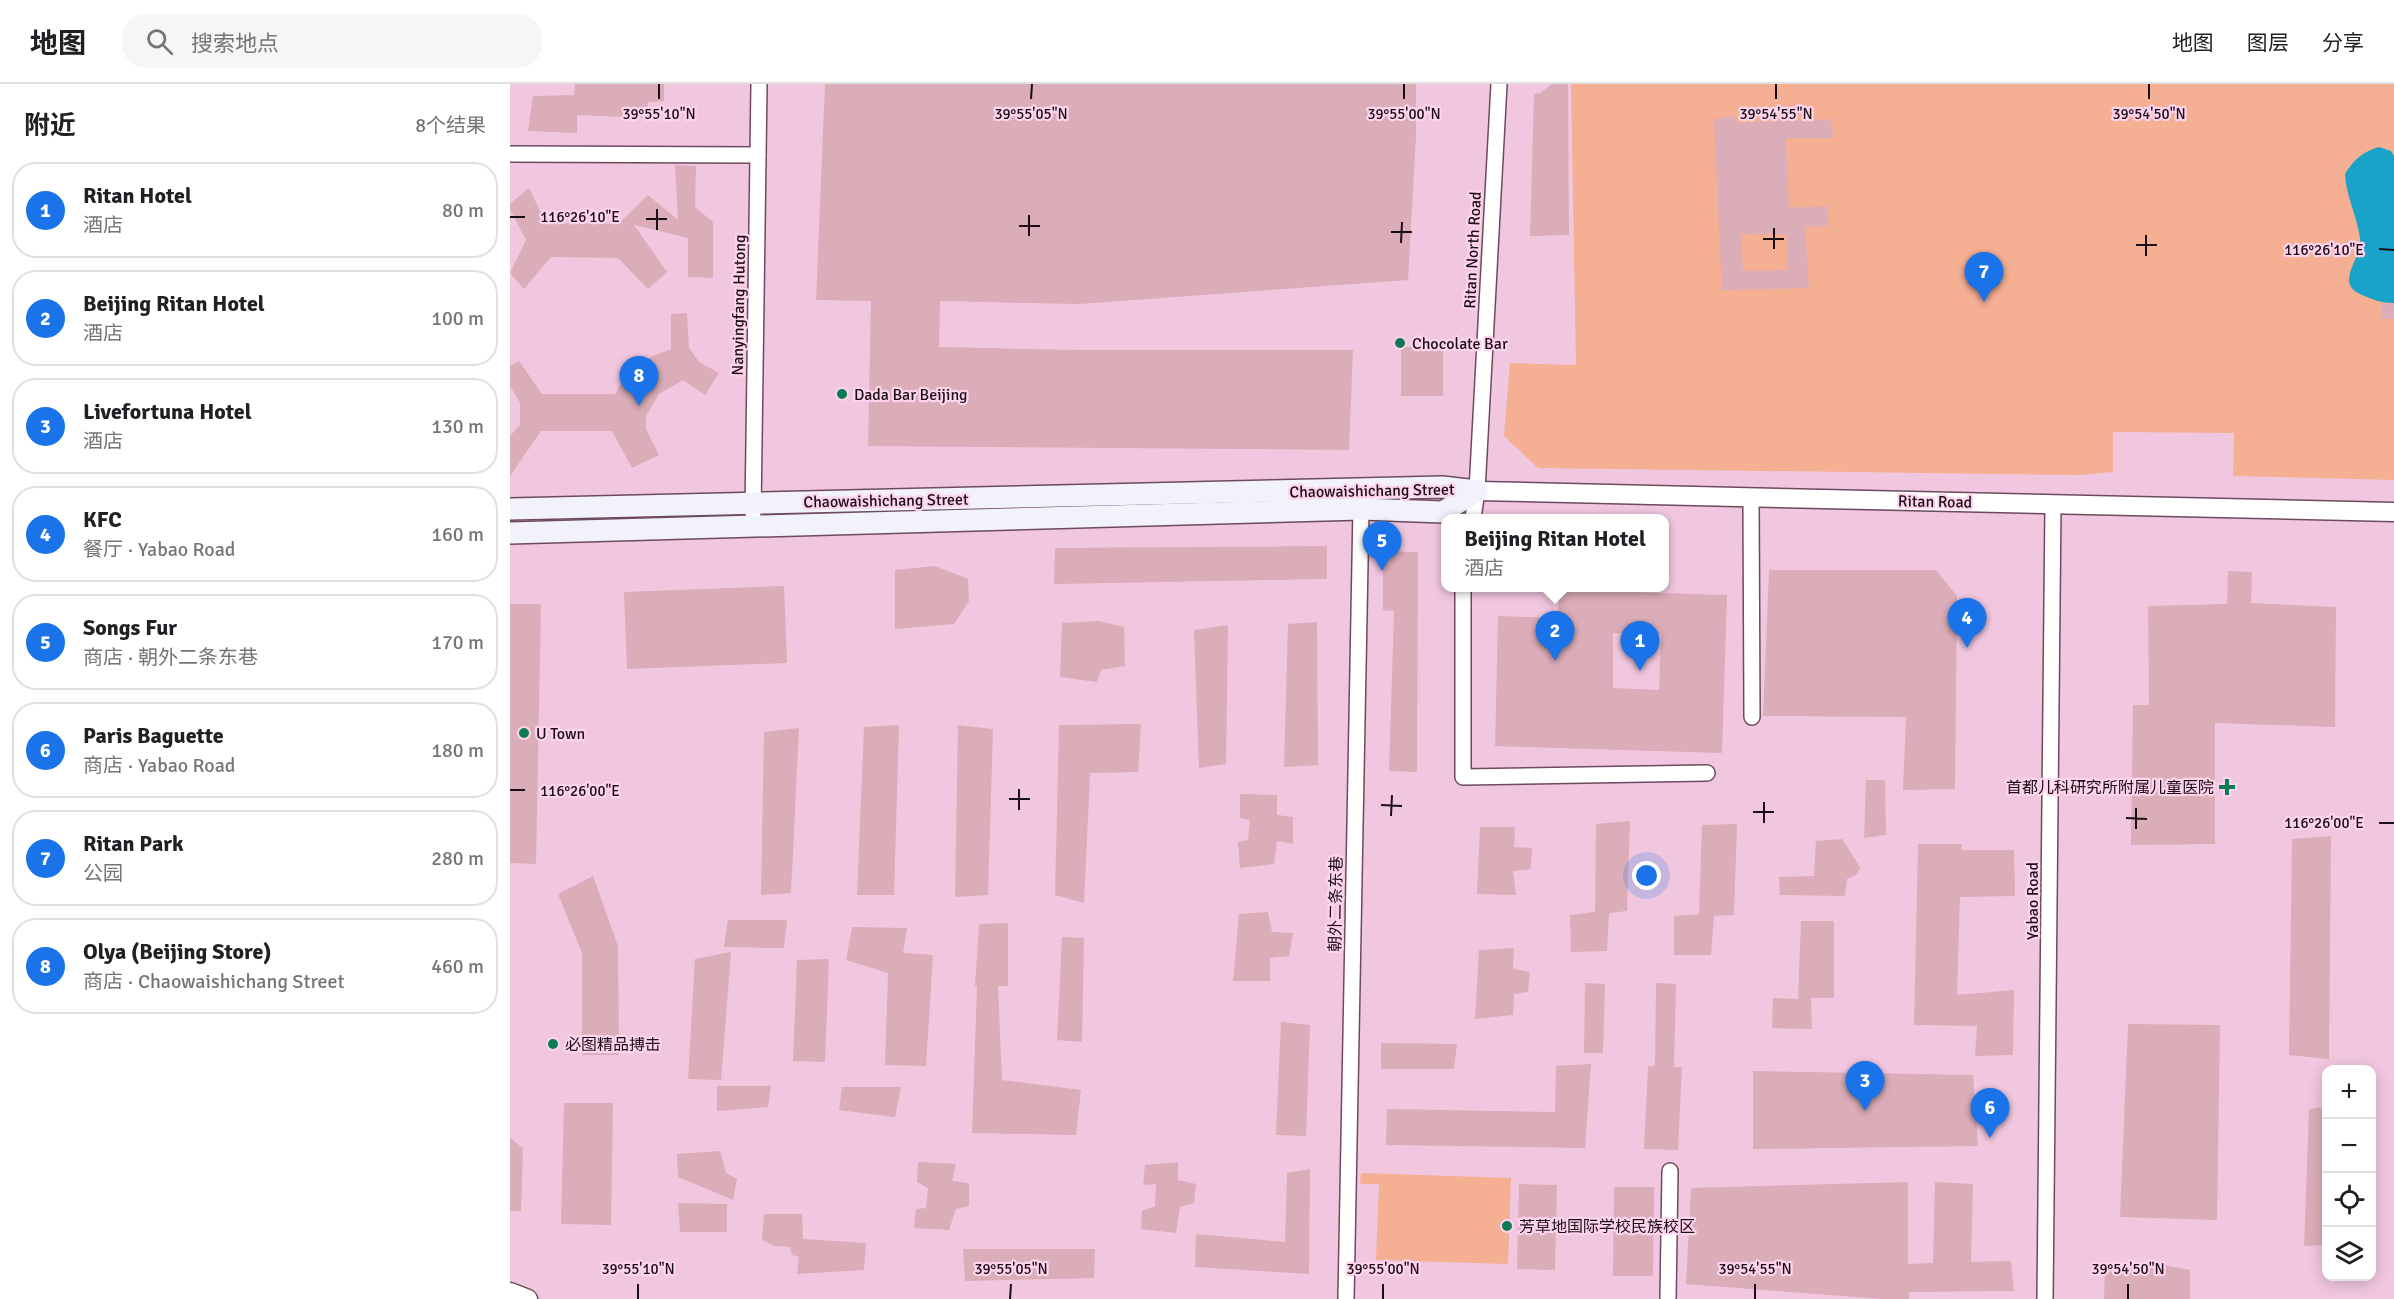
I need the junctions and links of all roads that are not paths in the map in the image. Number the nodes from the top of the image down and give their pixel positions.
1 (759, 84) edge
2 (1499, 84) edge
3 (510, 154) edge
4 (758, 155) junction
5 (1477, 491) junction
6 (1751, 497) junction
7 (752, 503) junction
8 (2053, 504) junction
9 (510, 509) edge
10 (1361, 509) junction
11 (2394, 512) edge
12 (1474, 514) edge
13 (754, 526) junction
14 (510, 533) edge
15 (1463, 592) edge
16 (1752, 717) dead end
17 (1707, 773) dead end
18 (1670, 1171) dead end
19 (510, 1292) edge
20 (528, 1299) edge
21 (1346, 1299) edge
22 (1668, 1299) edge
23 (2045, 1299) edge

1 - 4 street, Nanyingfang Hutong
2 - 5 street, Ritan North Road
3 - 4 street
4 - 7 street, Nanyingfang Hutong
5 - 6 street, Ritan Road
5 - 7 main road, Chaowaishichang Street
5 - 10 main road, Chaowaishichang Street
5 - 12 street, Ritan North Road
6 - 8 street, Ritan Road
6 - 16 street
7 - 9 main road, Chaowaishichang Street
7 - 13 street, Nanyingfang Hutong
8 - 11 street, Ritan Road
8 - 23 street, Yabao Road
10 - 13 main road, Chaowaishichang Street
10 - 21 street, 朝外二条东巷
13 - 14 main road, Chaowaishichang Street
15 - 17 street
18 - 22 street
19 - 20 street

